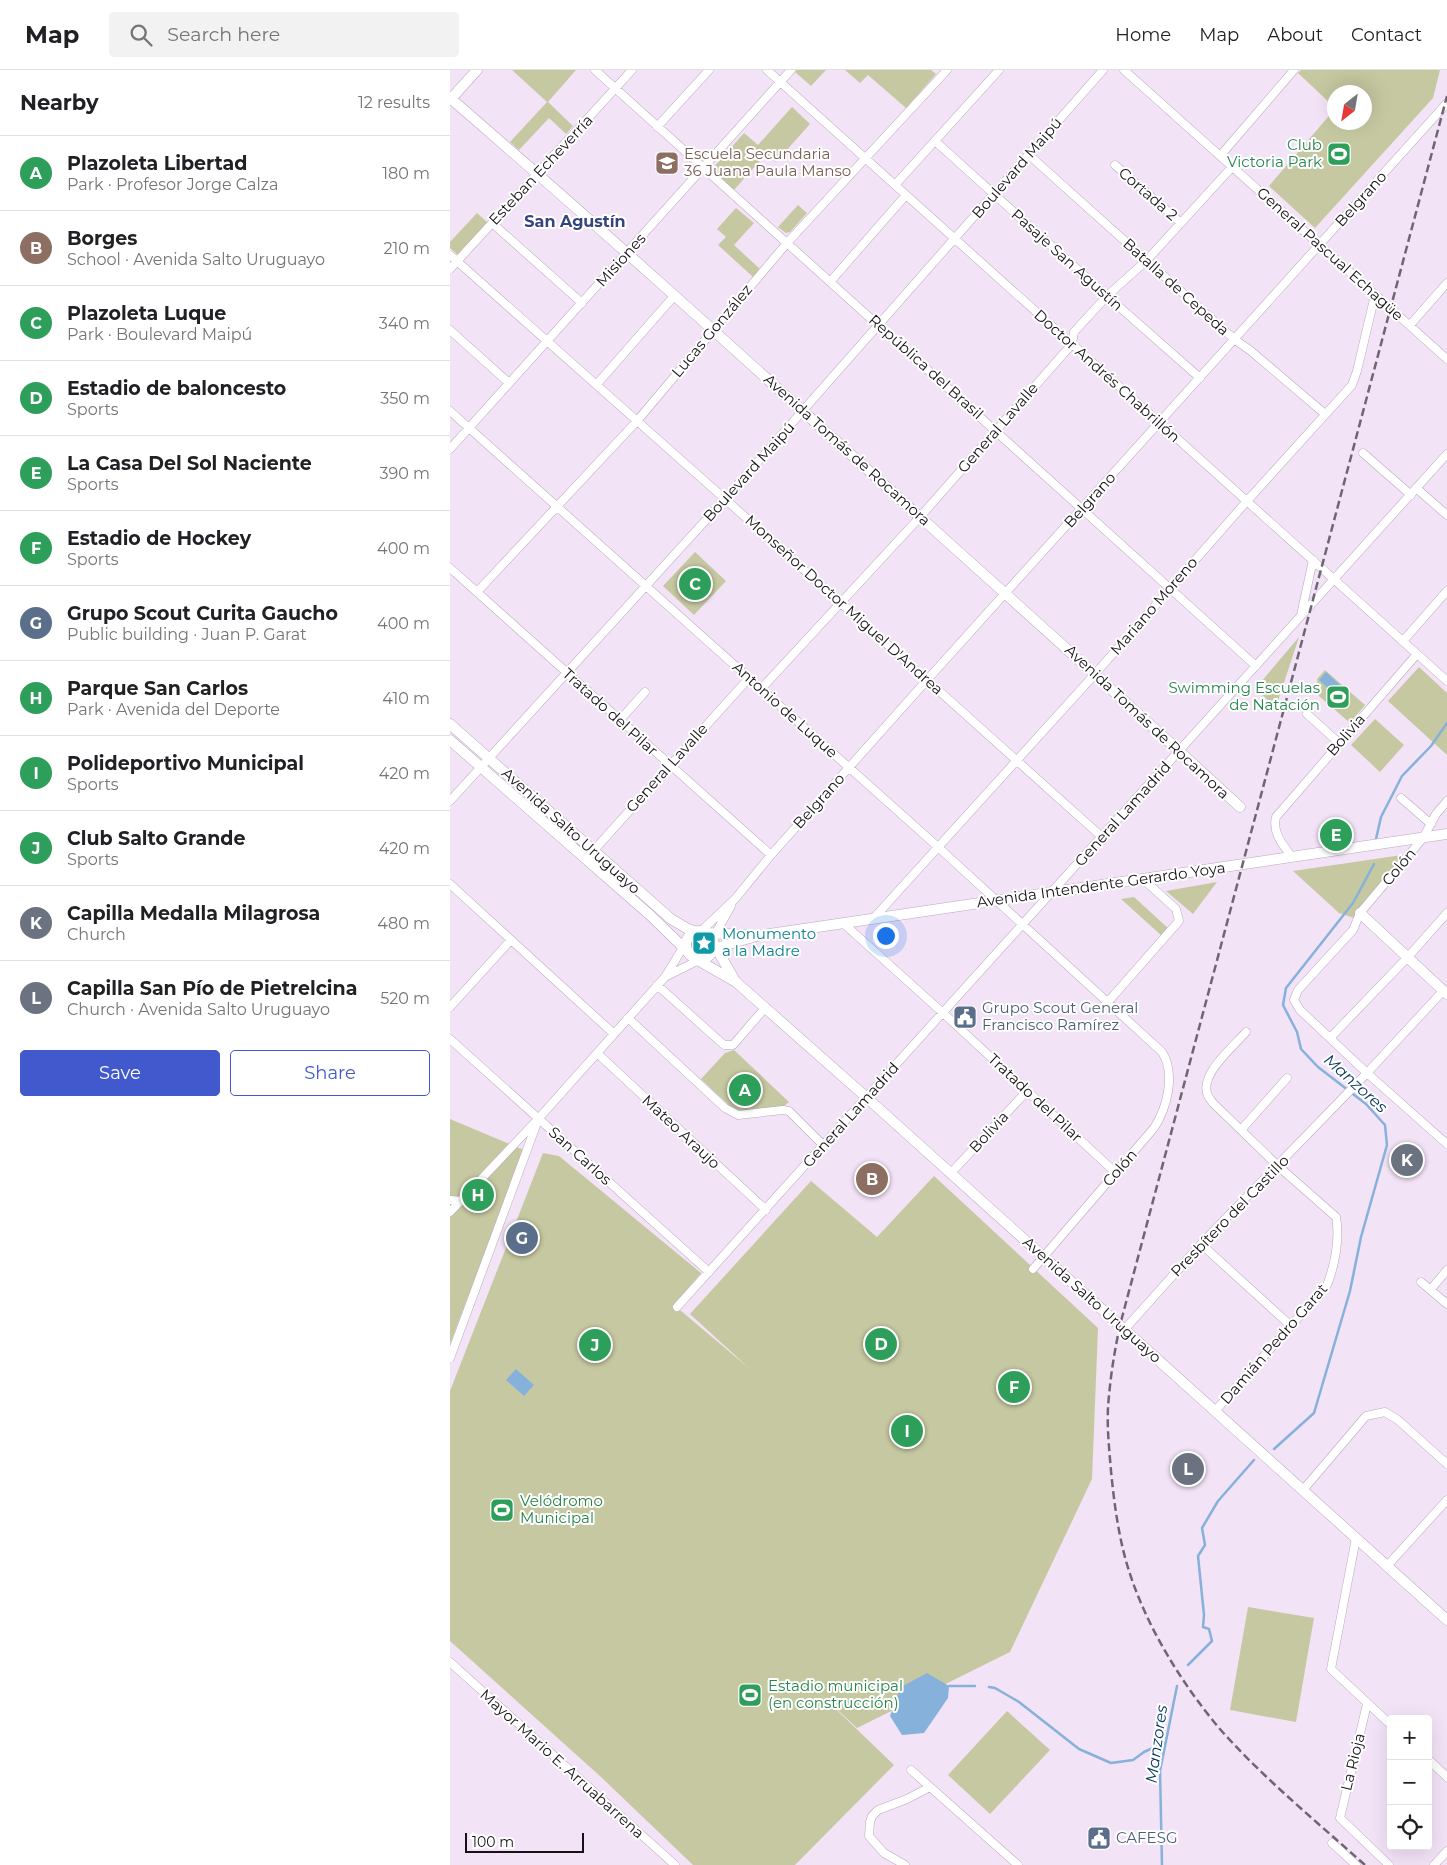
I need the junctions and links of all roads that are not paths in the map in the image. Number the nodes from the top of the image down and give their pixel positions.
1 (476, 70) edge
2 (594, 70) edge
3 (632, 70) edge
4 (709, 70) edge
5 (767, 70) edge
6 (791, 70) edge
7 (998, 70) edge
8 (1103, 70) edge
9 (1124, 70) edge
10 (1290, 71) edge
11 (942, 72) edge
12 (780, 82) junction
13 (615, 89) junction
14 (450, 99) edge
15 (1447, 104) edge
16 (658, 127) junction
17 (935, 141) junction
18 (1029, 155) junction
19 (1220, 156) junction
20 (864, 160) junction
21 (1115, 165) dead end
22 (702, 168) junction
23 (1232, 168) junction
24 (538, 173) junction
25 (895, 185) junction
26 (995, 194) junction
27 (906, 195) junction
28 (492, 223) junction
29 (1181, 223) junction
30 (955, 239) junction
31 (786, 243) junction
32 (1319, 244) junction
33 (626, 253) junction
34 (450, 255) edge
35 (1147, 260) junction
36 (457, 261) junction
37 (450, 269) edge
38 (830, 282) junction
39 (1447, 283) edge
40 (675, 295) junction
41 (1375, 295) junction
42 (1106, 296) junction
43 (582, 303) junction
44 (1410, 325) junction
45 (880, 326) junction
46 (713, 329) junction
47 (450, 330) edge
48 (1234, 339) junction
49 (548, 341) junction
50 (1072, 344) junction
51 (1447, 359) edge
52 (1200, 378) junction
53 (509, 384) junction
54 (597, 384) junction
55 (450, 411) edge
56 (804, 411) junction
57 (1325, 414) junction
58 (636, 421) junction
59 (1159, 422) junction
60 (469, 428) junction
61 (996, 430) junction
62 (450, 449) edge
63 (1363, 453) dead end
64 (1447, 454) edge
65 (1416, 488) junction
66 (1411, 495) junction
67 (726, 499) junction
68 (1247, 501) junction
69 (557, 507) junction
70 (1082, 508) junction
71 (1447, 515) edge
72 (920, 517) junction
73 (1313, 560) junction
74 (450, 568) edge
75 (1334, 580) junction
76 (646, 586) junction
77 (1170, 588) junction
78 (1447, 591) edge
79 (477, 592) junction
80 (1006, 593) junction
81 (841, 604) junction
82 (1300, 617) junction
83 (1402, 641) junction
84 (1417, 654) junction
85 (1256, 666) junction
86 (567, 674) junction
87 (1095, 674) junction
88 (749, 678) junction
89 (927, 680) junction
90 (1447, 681) edge
91 (761, 689) junction
92 (645, 692) dead end
93 (1307, 714) dead end
94 (619, 721) junction
95 (450, 724) edge
96 (450, 740) edge
97 (1339, 743) junction
98 (1179, 751) junction
99 (490, 758) junction
100 (1016, 760) junction
101 (670, 766) junction
102 (481, 767) junction
103 (849, 768) junction
104 (1401, 798) dead end
105 (450, 801) edge
106 (1447, 801) edge
107 (1240, 807) dead end
108 (1430, 824) junction
109 (1447, 834) edge
110 (1102, 837) junction
111 (1423, 838) junction
112 (938, 847) junction
113 (589, 855) junction
114 (771, 855) junction
115 (1292, 857) junction
116 (1144, 880) junction
117 (450, 884) edge
118 (1052, 893) junction
119 (735, 898) junction
120 (996, 900) junction
121 (1360, 913) junction
122 (1447, 914) edge
123 (872, 919) junction
124 (843, 923) junction
125 (1023, 924) junction
126 (709, 939) junction
127 (511, 940) junction
128 (692, 952) junction
129 (1408, 957) junction
130 (665, 977) junction
131 (736, 982) junction
132 (657, 985) junction
133 (1445, 992) edge
134 (1108, 1003) junction
135 (450, 1007) edge
136 (765, 1008) junction
137 (943, 1013) junction
138 (628, 1018) junction
139 (1246, 1032) dead end
140 (614, 1034) junction
141 (1330, 1038) junction
142 (450, 1040) edge
143 (1162, 1052) joint
144 (597, 1053) junction
145 (1367, 1073) junction
146 (1287, 1078) dead end
147 (1027, 1091) junction
148 (866, 1097) junction
149 (539, 1118) junction
150 (1241, 1130) junction
151 (1447, 1144) edge
152 (824, 1146) junction
153 (1278, 1166) junction
154 (1116, 1173) junction
155 (951, 1174) junction
156 (450, 1200) edge
157 (461, 1201) junction
158 (766, 1210) junction
159 (450, 1212) edge
160 (1201, 1244) junction
161 (1043, 1257) junction
162 (1033, 1269) dead end
163 (1447, 1270) edge
164 (709, 1272) junction
165 (1421, 1282) dead end
166 (1431, 1289) junction
167 (1447, 1304) edge
168 (677, 1307) dead end
169 (1290, 1325) junction
170 (1125, 1329) junction
171 (450, 1358) edge
172 (1215, 1411) junction
173 (1447, 1464) edge
174 (1303, 1490) junction
175 (1447, 1500) edge
176 (1356, 1538) junction
177 (1388, 1566) junction
178 (1447, 1620) edge
179 (450, 1662) edge
180 (1367, 1704) junction
181 (1387, 1722) edge
182 (1432, 1763) edge
183 (911, 1770) dead end
184 (1447, 1776) edge
185 (930, 1786) junction
186 (1332, 1843) dead end
187 (1447, 1851) edge
188 (675, 1865) edge
189 (905, 1865) edge
190 (1018, 1865) edge
191 (1356, 1865) edge
192 (1390, 1865) edge
193 (1434, 1865) edge

1 - 14 main road
2 - 13 street, República del Brasil
3 - 13 street, Esteban Echeverría
4 - 16 street
5 - 12 street, Doctor Andrés Chabrillón
6 - 12 street, Misiones
7 - 17 street
8 - 18 street, Boulevard Maipú
9 - 19 street, General Pascual Echagüe
10 - 19 street
11 - 20 street, Lucas González
12 - 20 street, Doctor Andrés Chabrillón
12 - 22 street, Misiones
13 - 16 street, República del Brasil
13 - 24 street, Esteban Echeverría
14 - 24 main road, Avenida Tomás de Rocamora
15 - 32 street, Belgrano
16 - 22 street, República del Brasil
17 - 25 street
17 - 26 street, Pasaje San Agustín
18 - 26 street, Boulevard Maipú
18 - 35 street, Batalla de Cepeda
19 - 23 street, General Pascual Echagüe
20 - 25 street, Doctor Andrés Chabrillón
20 - 31 street, Lucas González
21 - 29 street, Cortada 2
22 - 31 street, República del Brasil
22 - 33 street, Misiones
23 - 29 street, General Lavalle
23 - 32 street, General Pascual Echagüe
24 - 28 street, Esteban Echeverría
24 - 33 main road, Avenida Tomás de Rocamora
25 - 27 street, Doctor Andrés Chabrillón
26 - 30 street, Boulevard Maipú
26 - 42 street, Pasaje San Agustín
27 - 30 street, Doctor Andrés Chabrillón
27 - 38 street
28 - 36 street, Esteban Echeverría
28 - 43 street
29 - 35 street, General Lavalle
30 - 45 street, Boulevard Maipú
30 - 50 street, Doctor Andrés Chabrillón
31 - 38 street, República del Brasil
31 - 46 street, Lucas González
32 - 41 street, General Pascual Echagüe
32 - 48 street, Belgrano
33 - 40 main road, Avenida Tomás de Rocamora
33 - 43 street, Misiones
34 - 36 street, Monseñor Doctor Miguel D'Andrea
35 - 42 street, General Lavalle
35 - 48 street, Batalla de Cepeda
36 - 37 street, Esteban Echeverría
36 - 49 street, Monseñor Doctor Miguel D'Andrea
38 - 45 street, República del Brasil
39 - 44 street
40 - 46 main road, Avenida Tomás de Rocamora
40 - 54 street
41 - 44 street, General Pascual Echagüe
41 - 57 street, Mariano Moreno
42 - 50 street, General Lavalle
42 - 52 street, Pasaje San Agustín
43 - 49 street, Misiones
44 - 51 street, General Pascual Echagüe
45 - 56 street, Boulevard Maipú
45 - 61 street, República del Brasil
46 - 56 main road, Avenida Tomás de Rocamora
46 - 58 street, Lucas González
47 - 53 street
48 - 52 street, Belgrano
48 - 57 street, Batalla de Cepeda
49 - 53 street, Misiones
49 - 54 street, Monseñor Doctor Miguel D'Andrea
50 - 59 street, Doctor Andrés Chabrillón
50 - 61 street, General Lavalle
52 - 59 street, Belgrano
53 - 60 street, Misiones
54 - 58 street, Monseñor Doctor Miguel D'Andrea
55 - 60 street, Antonio de Luque
56 - 67 street, Boulevard Maipú
56 - 72 main road, Avenida Tomás de Rocamora
57 - 68 street, Mariano Moreno
58 - 67 street, Monseñor Doctor Miguel D'Andrea
58 - 69 street, Lucas González
59 - 68 street, Doctor Andrés Chabrillón
59 - 70 street, Belgrano
60 - 62 street, Misiones
60 - 69 street, Antonio de Luque
61 - 70 street, República del Brasil
61 - 72 street, General Lavalle
63 - 66 street
64 - 65 street, General Lamadrid
65 - 66 street, General Lamadrid
65 - 71 street
66 - 75 street, General Lamadrid
67 - 76 street, Boulevard Maipú
67 - 81 street, Monseñor Doctor Miguel D'Andrea
68 - 73 street, Doctor Andrés Chabrillón
68 - 77 street, Mariano Moreno
69 - 76 street, Antonio de Luque
69 - 79 street, Lucas González
70 - 77 street, República del Brasil
70 - 80 street, Belgrano
72 - 80 main road, Avenida Tomás de Rocamora
72 - 81 street, General Lavalle
73 - 75 street, Doctor Andrés Chabrillón
73 - 82 street
74 - 79 street, Tratado del Pilar
75 - 82 street, General Lamadrid
75 - 83 street, Doctor Andrés Chabrillón
76 - 86 street, Boulevard Maipú
76 - 88 street, Antonio de Luque
77 - 85 street, República del Brasil
77 - 87 street, Mariano Moreno
78 - 83 street
79 - 86 street, Tratado del Pilar
80 - 87 main road, Avenida Tomás de Rocamora
80 - 89 street, Belgrano
81 - 89 street, Monseñor Doctor Miguel D'Andrea
81 - 91 street, General Lavalle
82 - 85 street, General Lamadrid
83 - 84 street, Doctor Andrés Chabrillón
84 - 90 street, Doctor Andrés Chabrillón
84 - 97 street, Bolivia
85 - 98 street, General Lamadrid
86 - 94 street, Tratado del Pilar
86 - 99 street, Boulevard Maipú
87 - 98 main road, Avenida Tomás de Rocamora
87 - 100 street, Mariano Moreno
88 - 91 street, Antonio de Luque
88 - 101 street, General Lavalle
89 - 100 street, Monseñor Doctor Miguel D'Andrea
89 - 103 street, Belgrano
91 - 103 street, Antonio de Luque
92 - 94 street
93 - 97 street
94 - 101 street, Tratado del Pilar
95 - 99 main road, Avenida Salto Uruguayo
96 - 102 main road, Avenida Salto Uruguayo
97 - 115 street, Bolivia
98 - 107 main road, Avenida Tomás de Rocamora
98 - 110 street, General Lamadrid
99 - 102 street, Boulevard Maipú
99 - 113 main road, Avenida Salto Uruguayo
100 - 110 street, Monseñor Doctor Miguel D'Andrea
100 - 112 street, Mariano Moreno
101 - 113 street, General Lavalle
101 - 114 street, Tratado del Pilar
102 - 105 street, Boulevard Maipú
102 - 113 main road, Avenida Salto Uruguayo
103 - 112 street, Antonio de Luque
103 - 114 street, Belgrano
104 - 108 street
106 - 108 street, Colón
108 - 111 street, Colón
109 - 111 main road, Avenida Intendente Gerardo Yoya
110 - 118 street, General Lamadrid
111 - 115 main road, Avenida Intendente Gerardo Yoya
111 - 121 street, Colón
112 - 120 street, Antonio de Luque
112 - 123 street, Mariano Moreno
113 - 126 main road, Avenida Salto Uruguayo
113 - 128 main road, Avenida Salto Uruguayo
114 - 119 street, Belgrano
115 - 116 main road, Avenida Intendente Gerardo Yoya
116 - 118 main road, Avenida Intendente Gerardo Yoya
116 - 134 street
117 - 127 street
118 - 120 main road, Avenida Intendente Gerardo Yoya
118 - 125 street, General Lamadrid
119 - 126 street, Belgrano
119 - 126 street, Belgrano
120 - 123 main road, Avenida Intendente Gerardo Yoya
120 - 125 street, Antonio de Luque
121 - 129 main road
121 - 141 street, Colón
122 - 129 street
123 - 124 main road, Avenida Intendente Gerardo Yoya
124 - 126 main road, Avenida Intendente Gerardo Yoya
124 - 137 street, Tratado del Pilar
125 - 134 street, Antonio de Luque
125 - 137 street, General Lamadrid
126 - 128 main road
126 - 128 main road
126 - 131 main road, Avenida Salto Uruguayo
127 - 135 street
127 - 140 street
128 - 130 street
128 - 130 street
128 - 131 main road, Avenida Salto Uruguayo
129 - 133 main road
129 - 141 street
130 - 132 street
131 - 136 main road, Avenida Salto Uruguayo
132 - 136 street
132 - 138 street
133 - 145 street
134 - 143 street, Antonio de Luque
136 - 148 main road, Avenida Salto Uruguayo
137 - 147 street, Tratado del Pilar
137 - 148 street, General Lamadrid
138 - 140 street
138 - 152 street
139 - 150 street
140 - 144 street
141 - 145 street
142 - 149 street, San Carlos
143 - 154 street, Colón
144 - 149 street
144 - 158 street, Mateo Araujo
145 - 151 street
145 - 153 street, Presbítero del Castillo
146 - 150 street
147 - 154 street, Tratado del Pilar
147 - 155 street, Bolivia
148 - 152 street, General Lamadrid
148 - 155 main road, Avenida Salto Uruguayo
149 - 157 street
149 - 164 street, San Carlos
149 - 171 street
150 - 153 street
152 - 158 street, General Lamadrid
153 - 160 street, Presbítero del Castillo
153 - 169 street, Damián Pedro Garat
154 - 161 street, Colón
155 - 161 main road, Avenida Salto Uruguayo
156 - 157 street
157 - 159 street
158 - 164 street, General Lamadrid
160 - 169 street
160 - 170 street, Presbítero del Castillo
161 - 162 street, Colón
161 - 170 main road, Avenida Salto Uruguayo
163 - 166 street
164 - 168 street, General Lamadrid
165 - 166 street
166 - 167 street
169 - 172 street, Damián Pedro Garat
170 - 172 main road, Avenida Salto Uruguayo
172 - 174 main road, Avenida Salto Uruguayo
173 - 174 street
174 - 176 main road, Avenida Salto Uruguayo
175 - 177 street
176 - 177 main road, Avenida Salto Uruguayo
176 - 180 street
177 - 178 main road, Avenida Salto Uruguayo
179 - 188 street, Mayor Mario E. Arruabarrena
180 - 181 street
180 - 192 street, La Rioja
182 - 184 street
183 - 185 street
185 - 189 street
185 - 190 street
186 - 191 street
187 - 193 street

